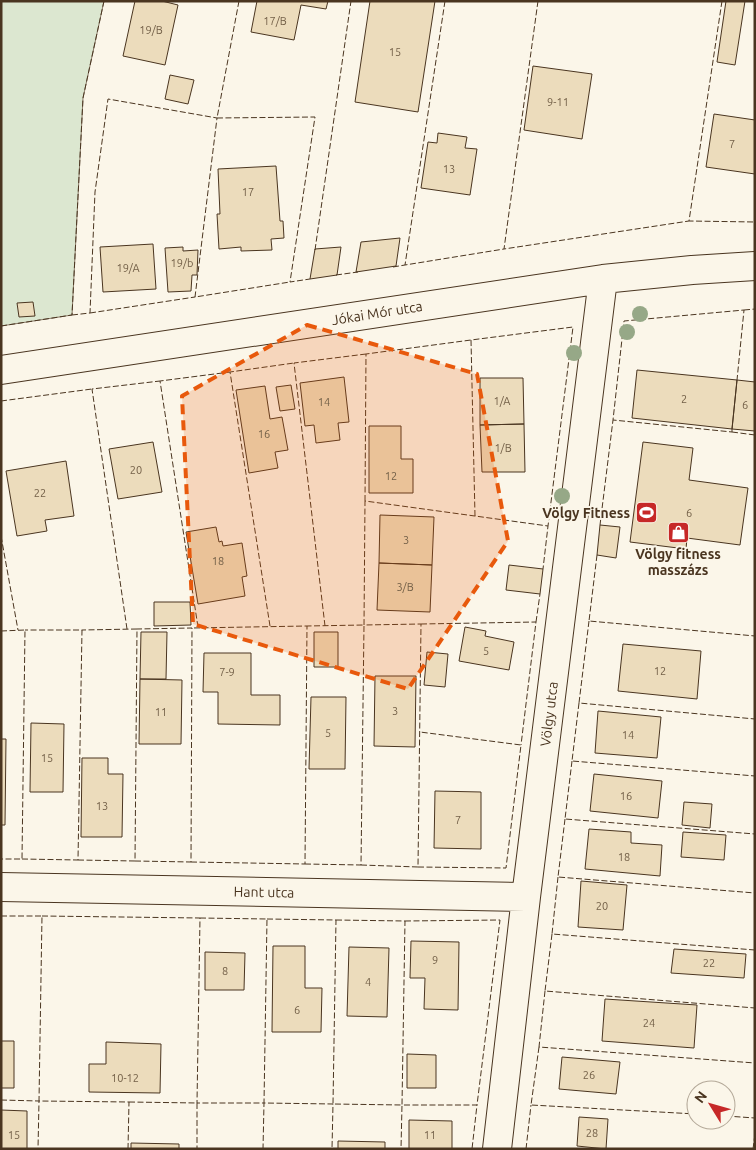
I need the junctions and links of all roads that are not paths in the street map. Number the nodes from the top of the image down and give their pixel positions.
1 (755, 266) edge
2 (603, 279) junction
3 (1, 370) edge
4 (1, 887) edge
5 (526, 897) junction
6 (498, 1149) edge

1 - 2 street, Jókai Mór utca
2 - 3 street, Jókai Mór utca
2 - 5 street, Völgy utca
4 - 5 street, Hant utca
5 - 6 street, Völgy utca

